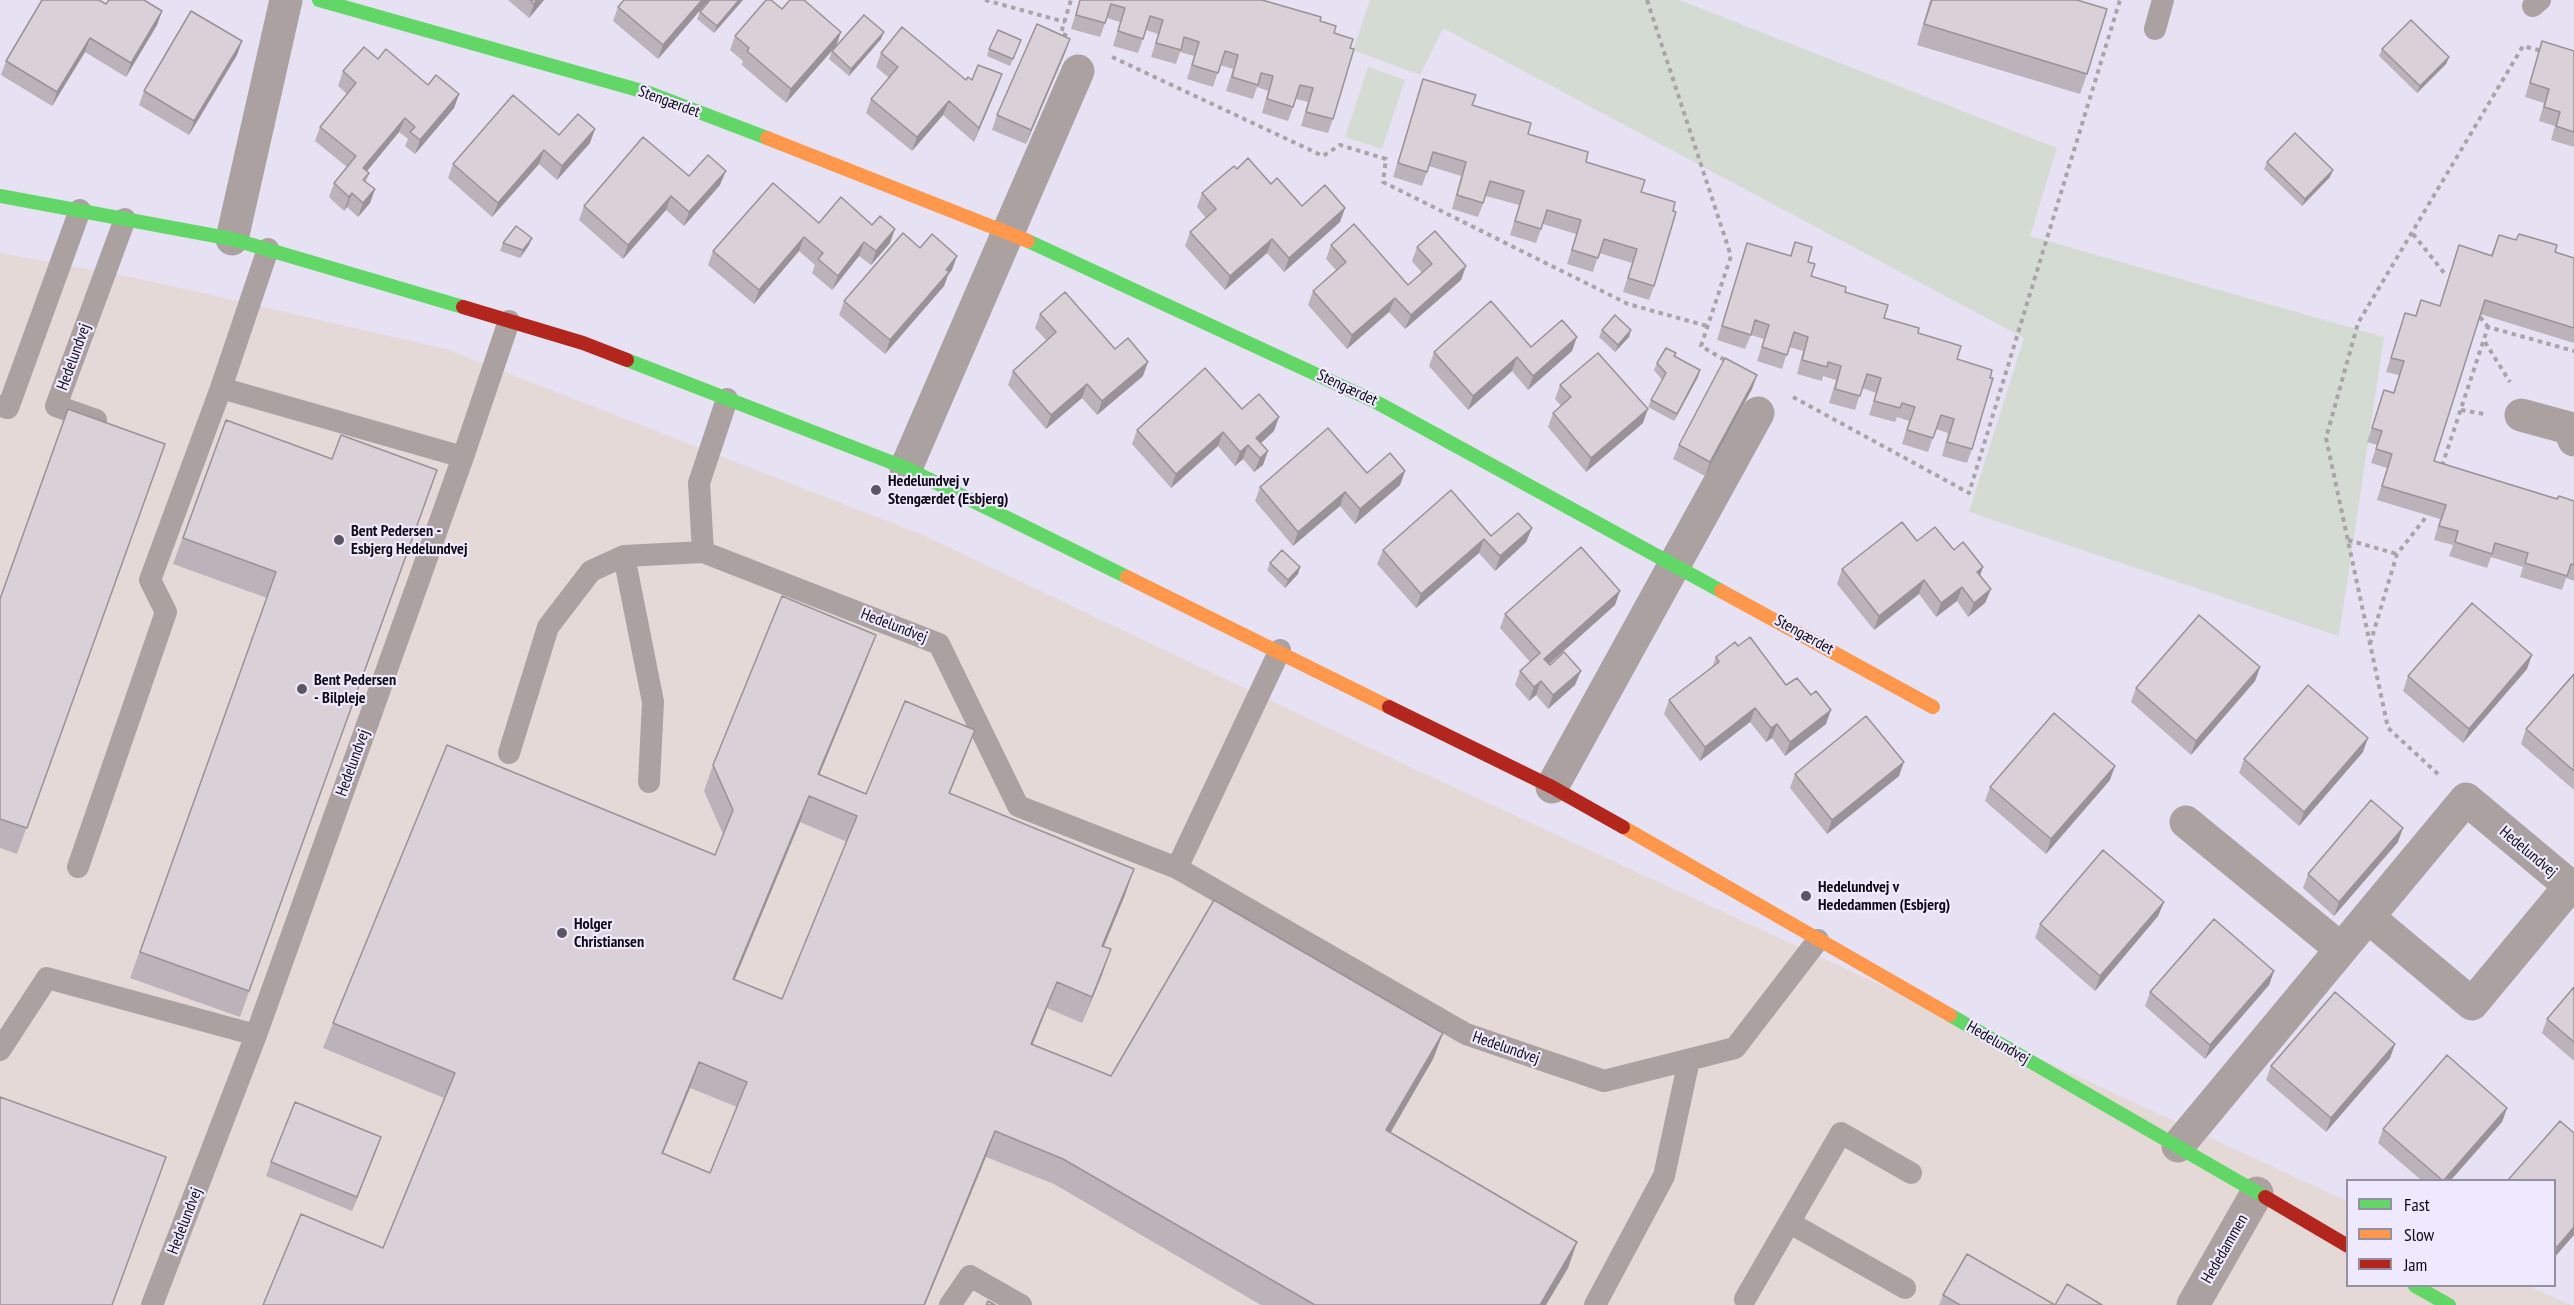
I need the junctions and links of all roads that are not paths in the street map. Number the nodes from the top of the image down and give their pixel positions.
1 (286, 0) edge
2 (319, 0) edge
3 (2163, 0) edge
4 (2155, 28) dead end
5 (1078, 71) dead end
6 (0, 196) edge
7 (80, 210) junction
8 (125, 219) junction
9 (1009, 231) junction
10 (232, 238) junction
11 (268, 249) junction
12 (509, 321) junction
13 (221, 388) junction
14 (727, 399) junction
15 (0, 406) edge
16 (1758, 413) dead end
17 (2521, 415) dead end
18 (112, 426) edge
19 (2574, 440) edge
20 (463, 458) junction
21 (906, 468) junction
22 (703, 552) junction
23 (624, 556) junction
24 (1675, 564) junction
25 (1280, 650) junction
26 (1933, 707) dead end
27 (508, 753) dead end
28 (649, 782) dead end
29 (1552, 787) junction
30 (2186, 822) dead end
31 (78, 867) dead end
32 (1177, 868) junction
33 (2368, 916) junction
34 (1818, 940) junction
35 (2341, 949) junction
36 (256, 1035) junction
37 (0, 1050) edge
38 (1689, 1060) junction
39 (2178, 1146) junction
40 (1911, 1173) dead end
41 (2257, 1193) junction
42 (1791, 1223) junction
43 (2346, 1245) edge
44 (1905, 1287) dead end
45 (2417, 1287) edge
46 (1747, 1303) edge
47 (152, 1305) edge
48 (950, 1305) edge
49 (1021, 1305) edge
50 (1594, 1305) edge
51 (2193, 1305) edge
52 (2449, 1305) edge

1 - 10 street
2 - 9 street, Stengærdet
3 - 4 lane
5 - 9 street
6 - 7 street, Hedelundvej
7 - 8 street, Hedelundvej
7 - 15 lane
8 - 10 street, Hedelundvej
8 - 18 lane, Hedelundvej
9 - 21 street
9 - 24 street, Stengærdet
10 - 11 street, Hedelundvej
11 - 12 street, Hedelundvej
11 - 13 lane
12 - 14 street, Hedelundvej
12 - 20 lane, Hedelundvej
13 - 20 lane
13 - 31 lane
14 - 21 street, Hedelundvej
14 - 22 lane
16 - 24 street
17 - 19 street
20 - 36 lane, Hedelundvej
21 - 25 street, Hedelundvej
22 - 23 lane
22 - 32 lane, Hedelundvej
23 - 27 lane
23 - 28 lane
24 - 26 street, Stengærdet
24 - 29 street
25 - 29 street, Hedelundvej
25 - 32 lane
29 - 34 street, Hedelundvej
30 - 35 street
32 - 38 lane, Hedelundvej
33 - 33 street, Hedelundvej
33 - 35 street
34 - 38 lane, Hedelundvej
34 - 39 street, Hedelundvej
35 - 39 street
36 - 37 lane
36 - 47 lane, Hedelundvej
38 - 50 lane
39 - 41 street, Hedelundvej
40 - 42 lane
41 - 43 street, Hedelundvej
41 - 51 street, Hededammen
42 - 44 lane
42 - 46 lane
45 - 52 street
48 - 49 lane

